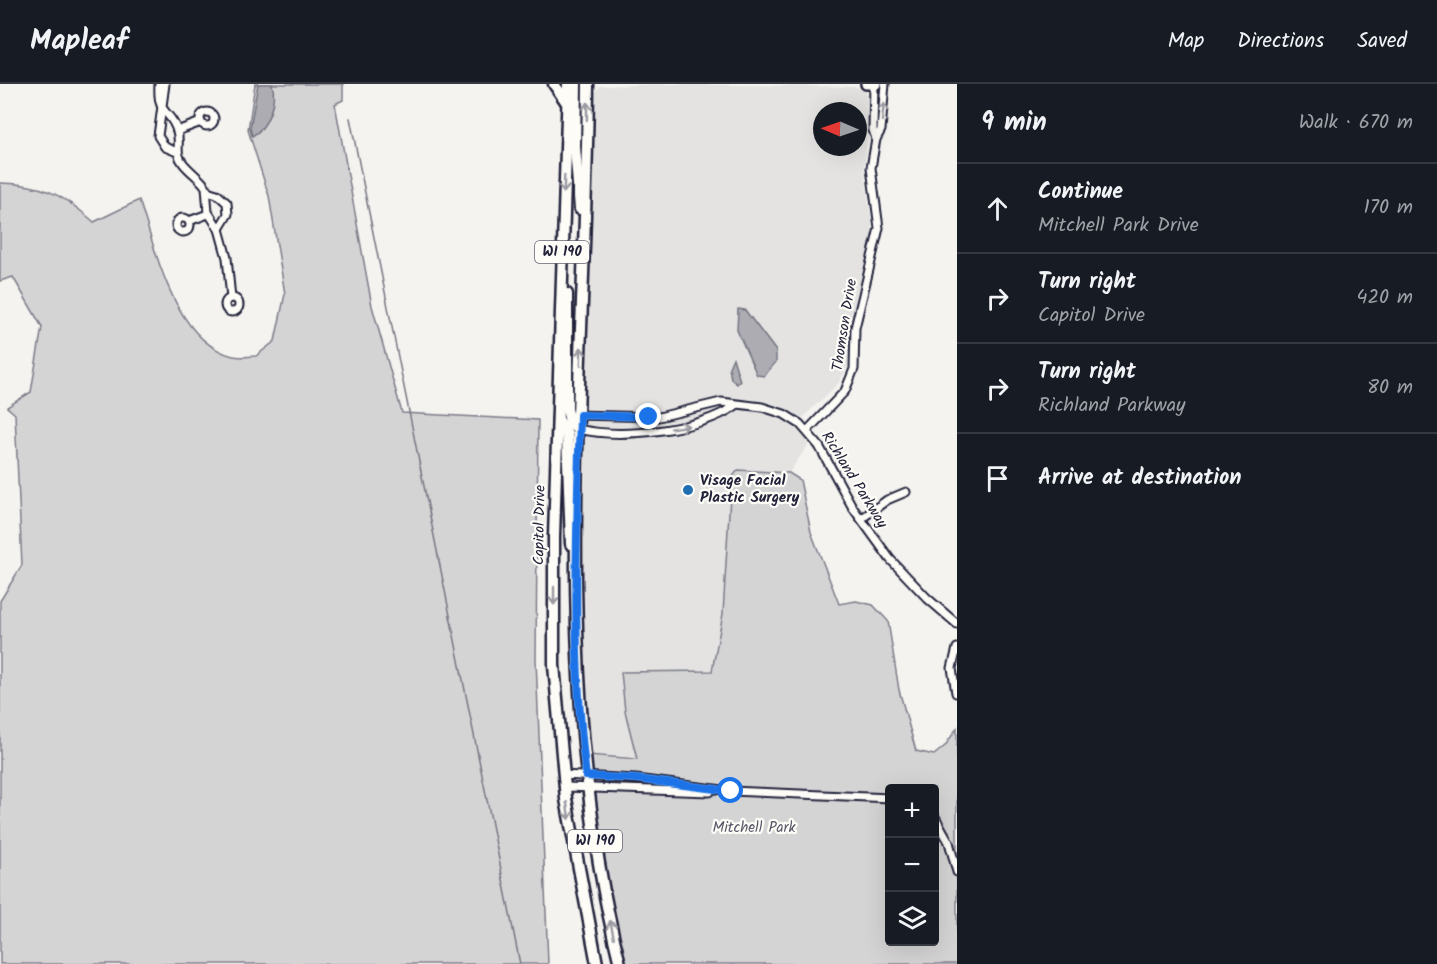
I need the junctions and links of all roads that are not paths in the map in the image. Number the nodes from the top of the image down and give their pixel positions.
1 (159, 84) edge
2 (165, 84) edge
3 (554, 84) edge
4 (568, 84) edge
5 (576, 84) edge
6 (588, 84) edge
7 (866, 84) edge
8 (875, 84) edge
9 (885, 84) edge
10 (567, 103) junction
11 (162, 111) junction
12 (201, 122) dead end
13 (177, 131) junction
14 (876, 139) junction
15 (177, 152) junction
16 (207, 191) junction
17 (208, 214) junction
18 (189, 221) dead end
19 (219, 229) junction
20 (584, 240) junction
21 (231, 298) dead end
22 (735, 406) junction
23 (569, 417) junction
24 (659, 417) junction
25 (579, 430) junction
26 (659, 430) junction
27 (807, 431) junction
28 (906, 492) dead end
29 (861, 519) junction
30 (576, 579) junction
31 (957, 624) edge
32 (957, 648) edge
33 (956, 693) edge
34 (564, 781) junction
35 (587, 782) junction
36 (731, 791) junction
37 (885, 798) edge
38 (939, 824) edge
39 (957, 872) edge
40 (597, 964) edge
41 (620, 964) edge

1 - 11 street
2 - 11 street
3 - 10 main road
4 - 10 main road, WI 190
5 - 20 main road
20 -> 6 main road, Capitol Drive / WI 190
7 - 8 street
8 - 14 street, Thomson Drive
14 -> 9 street, Thomson Drive
10 -> 23 main road, WI 190
11 - 13 street
11 - 15 street
12 - 13 street
13 - 15 street
14 - 27 street, Thomson Drive
15 - 16 street
16 - 17 street
16 - 19 street
17 - 18 street
17 - 19 street
19 - 21 street
23 -> 20 main road, Capitol Drive / WI 190
22 - 24 street, Richland Parkway
26 -> 22 street, Richland Parkway
22 - 27 street, Richland Parkway
23 - 24 street, Richland Parkway
23 - 25 main road, WI 190
23 - 25 street, Richland Parkway
23 - 30 main road
23 -> 34 main road, Capitol Drive / WI 190
24 - 26 street
25 - 26 street, Richland Parkway
25 - 30 main road, WI 190
27 - 29 street, Richland Parkway
28 - 29 street
29 - 31 street, Richland Parkway
30 - 35 main road, WI 190
32 - 33 street
34 - 35 street
34 - 35 street
34 -> 40 main road, Capitol Drive / WI 190
35 - 36 street
35 - 36 street
41 -> 35 main road, WI 190
36 - 37 street
38 - 39 street

